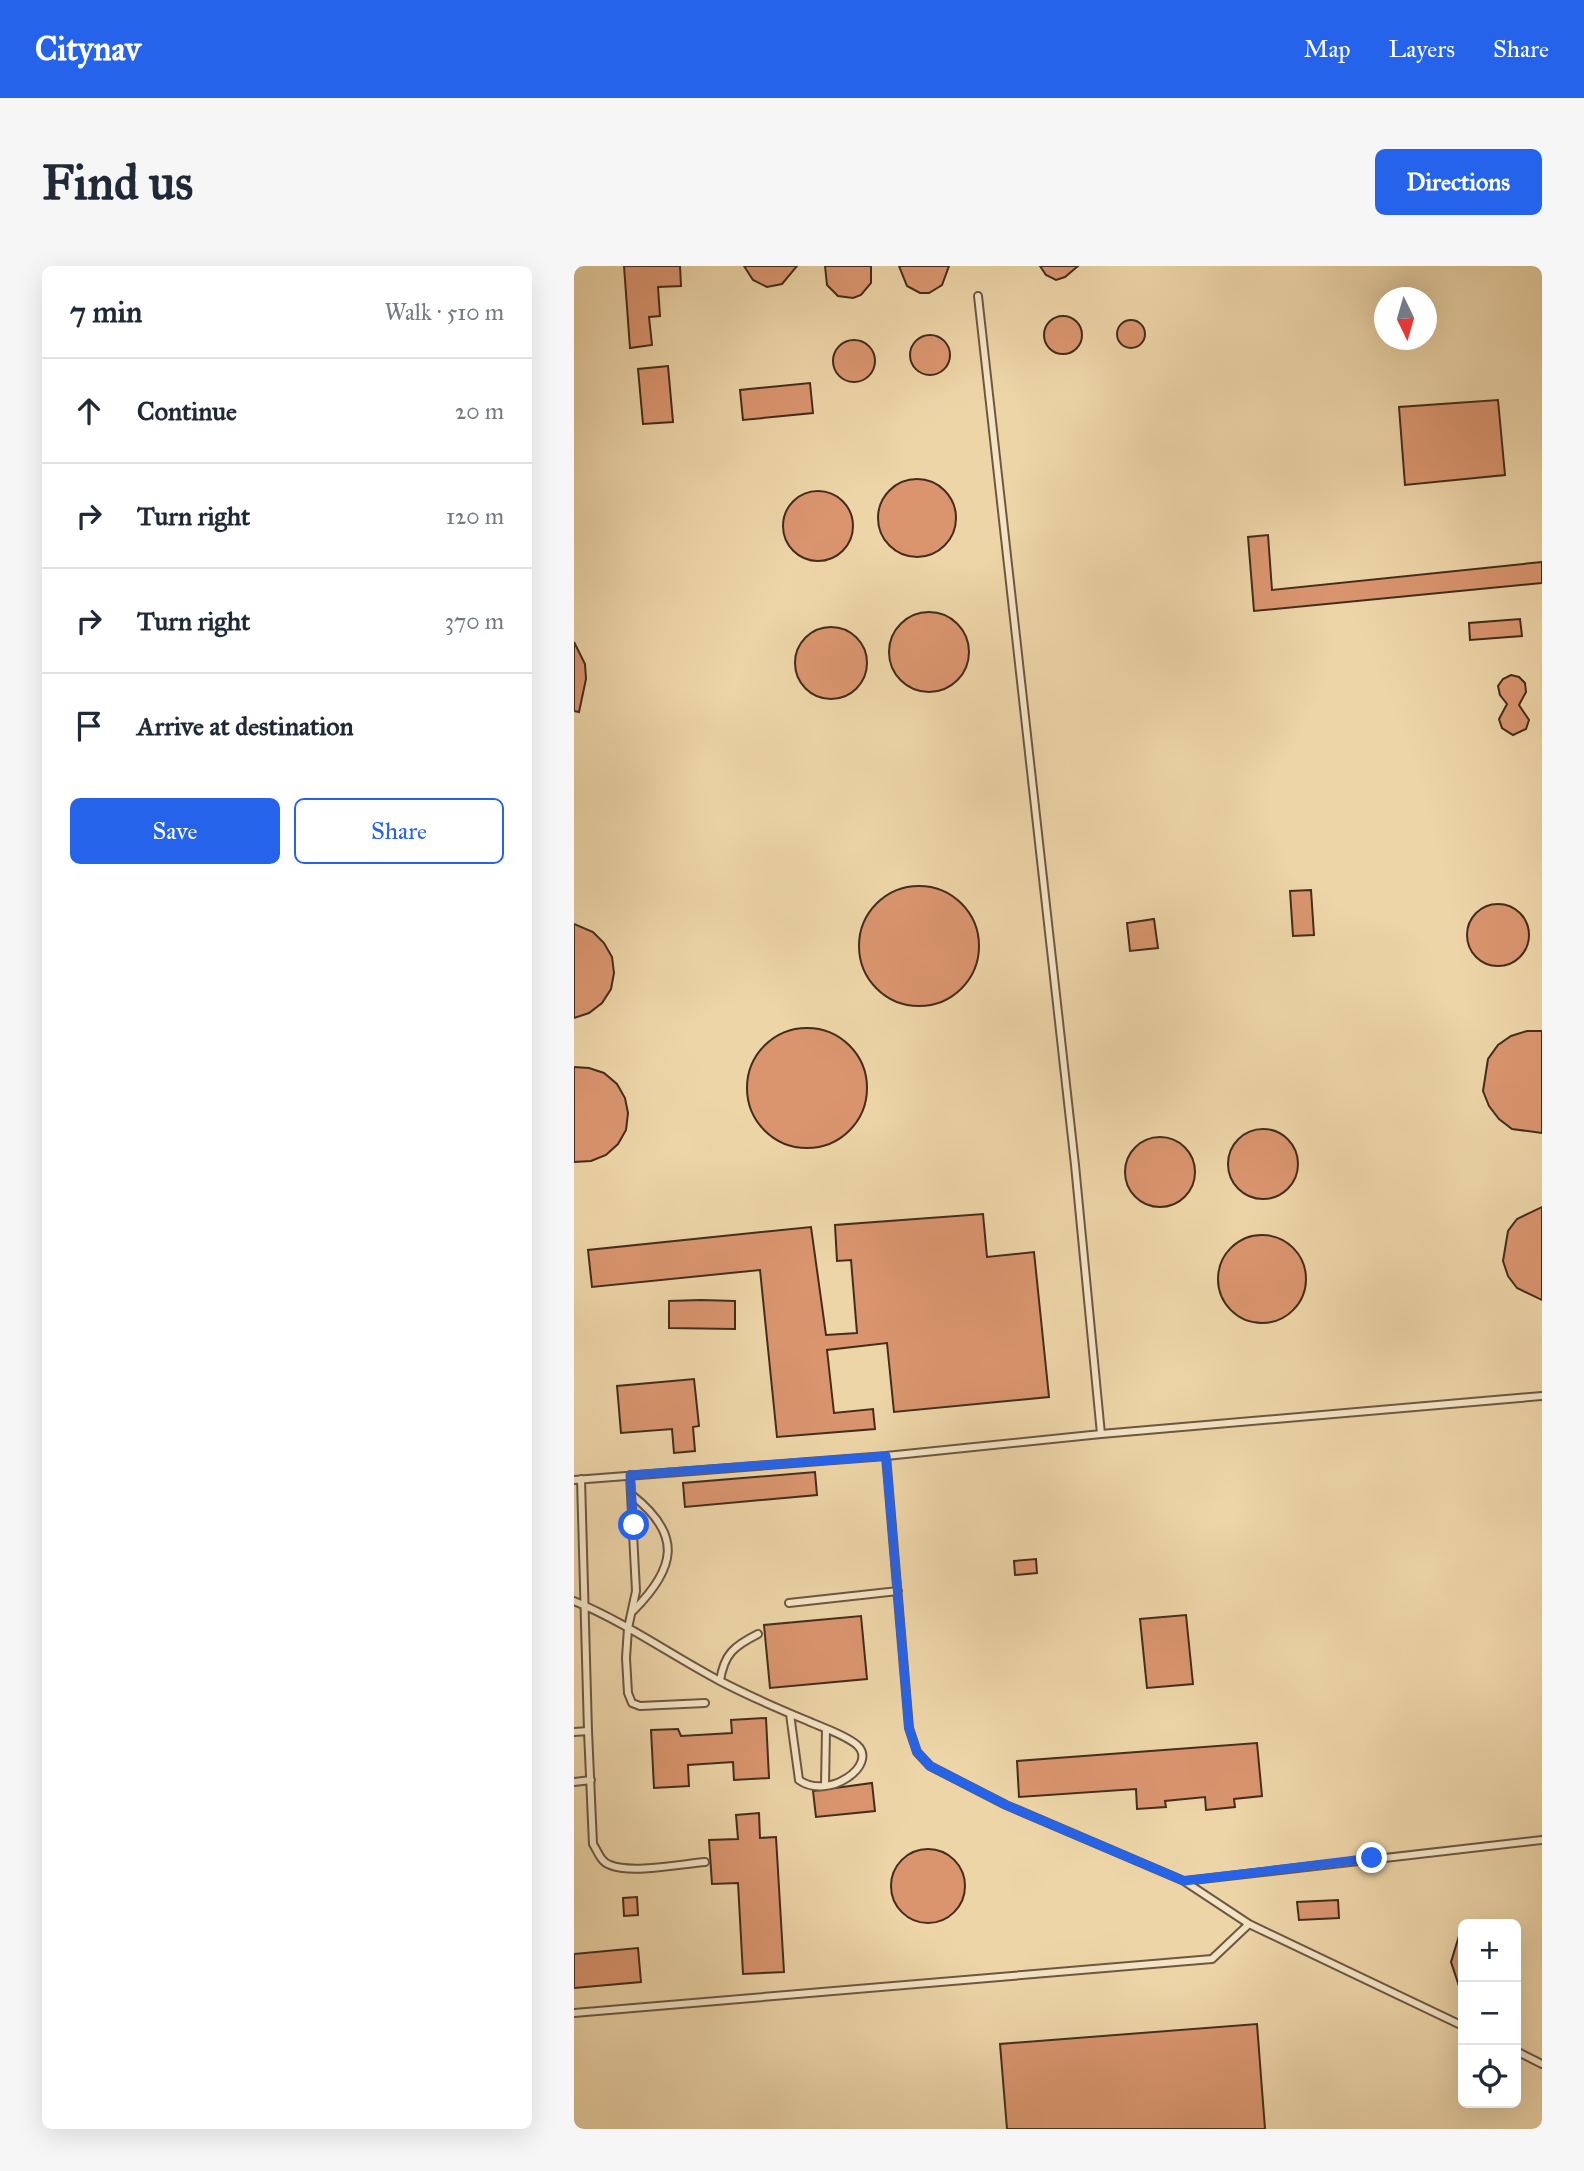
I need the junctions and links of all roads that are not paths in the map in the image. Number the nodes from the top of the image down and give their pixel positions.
1 (978, 296) dead end
2 (1542, 1396) edge
3 (1101, 1434) junction
4 (886, 1456) junction
5 (630, 1475) junction
6 (578, 1479) edge
7 (632, 1494) junction
8 (898, 1591) junction
9 (574, 1601) edge
10 (789, 1603) dead end
11 (583, 1605) junction
12 (632, 1612) junction
13 (628, 1628) junction
14 (758, 1634) dead end
15 (720, 1681) junction
16 (705, 1703) dead end
17 (790, 1714) junction
18 (826, 1729) junction
19 (588, 1731) junction
20 (574, 1732) edge
21 (591, 1780) junction
22 (574, 1782) edge
23 (825, 1786) junction
24 (1542, 1840) edge
25 (705, 1863) dead end
26 (1184, 1881) junction
27 (1249, 1924) junction
28 (574, 2013) edge
29 (1458, 2024) edge
30 (1521, 2054) edge
31 (1542, 2064) edge

1 - 3 lane
2 - 3 lane
3 - 4 lane
4 - 5 lane
4 - 8 lane
5 - 6 lane
5 - 7 lane
6 - 11 lane
7 - 12 lane
7 - 12 lane
8 - 10 lane
8 - 26 lane
9 - 11 lane
11 - 13 lane
11 - 19 lane
12 - 13 lane
13 - 15 lane
13 - 16 lane
14 - 15 lane
15 - 17 lane
17 - 18 lane
17 - 23 lane
18 - 23 lane
18 - 23 lane
19 - 20 lane
19 - 21 lane
21 - 22 lane
21 - 25 lane
24 - 26 lane
26 - 27 lane
27 - 28 lane
27 - 29 lane
30 - 31 lane

